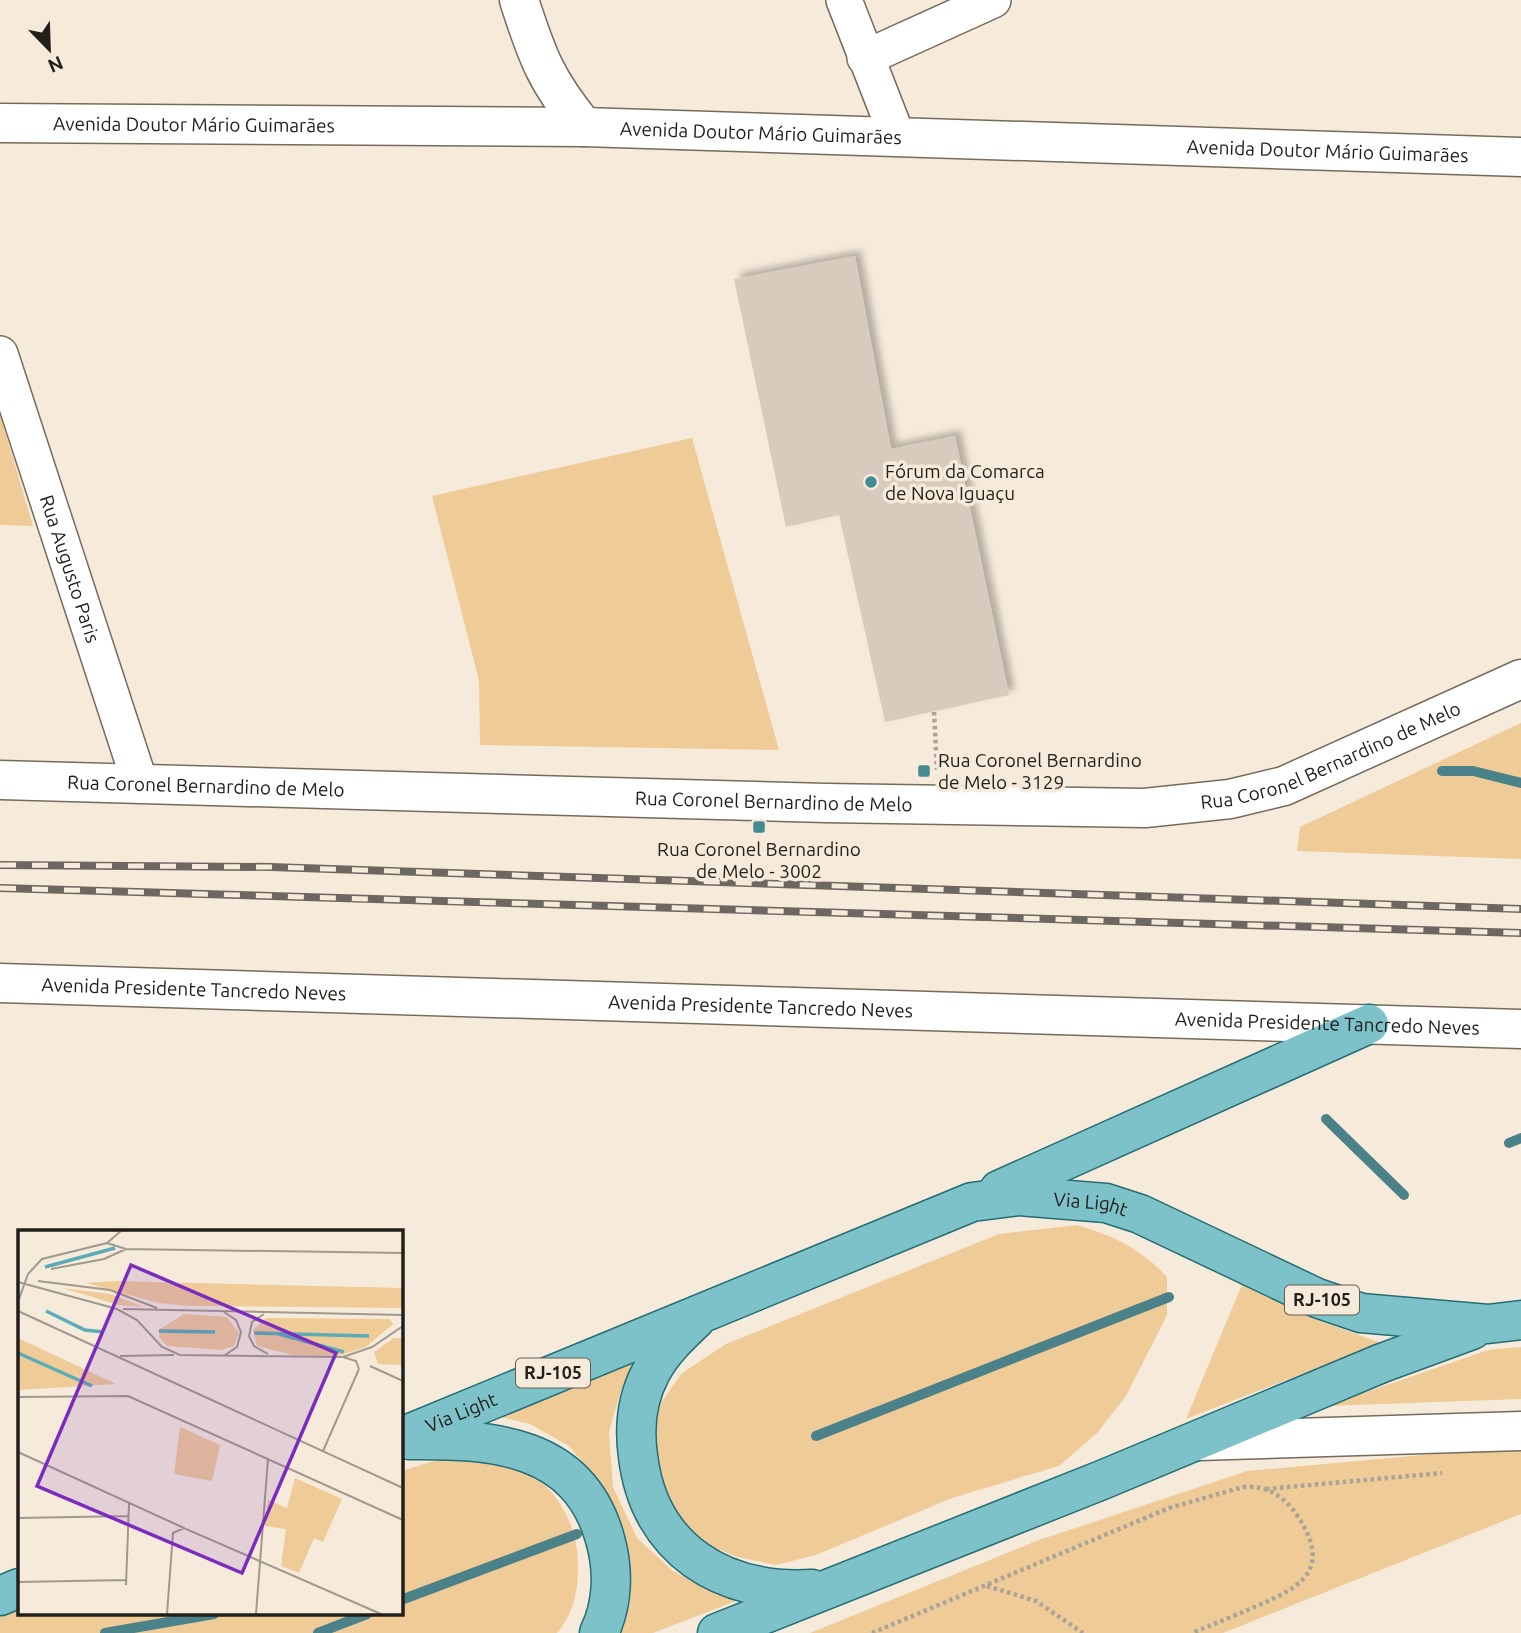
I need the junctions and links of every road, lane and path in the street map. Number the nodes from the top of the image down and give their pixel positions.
1 (519, 0) edge
2 (844, 0) edge
3 (993, 0) edge
4 (865, 58) junction
5 (540, 64) junction
6 (0, 123) edge
7 (484, 127) junction
8 (584, 127) junction
9 (897, 135) junction
10 (1521, 157) edge
11 (0, 354) edge
12 (1521, 679) edge
13 (934, 712) dead end
14 (0, 780) edge
15 (140, 783) junction
16 (939, 803) junction
17 (0, 983) edge
18 (1369, 1024) junction
19 (1521, 1029) edge
20 (972, 1202) junction
21 (706, 1310) junction
22 (1505, 1322) edge
23 (1521, 1432) edge
24 (402, 1438) edge
25 (402, 1438) edge
26 (1196, 1441) junction
27 (1452, 1472) dead end
28 (1265, 1489) junction
29 (986, 1586) junction
30 (18, 1588) edge
31 (828, 1589) junction
32 (0, 1596) edge
33 (599, 1633) edge
34 (717, 1633) edge
35 (872, 1633) edge
36 (1083, 1633) edge
37 (1192, 1633) edge

1 - 5 main road
2 - 4 street
3 - 4 street
4 - 9 street
5 - 7 main road
5 - 8 main road
6 - 7 main road, Avenida Doutor Mário Guimarães
7 - 8 main road, Avenida Doutor Mário Guimarães
8 - 9 main road, Avenida Doutor Mário Guimarães
9 - 10 main road, Avenida Doutor Mário Guimarães
11 - 15 street, Rua Augusto Paris
12 - 16 main road, Rua Coronel Bernardino de Melo
13 - 16 path
14 - 15 main road, Rua Coronel Bernardino de Melo
15 - 16 main road, Rua Coronel Bernardino de Melo
17 - 18 main road, Avenida Presidente Tancredo Neves
18 - 19 main road, Avenida Presidente Tancredo Neves
18 - 20 main road
20 - 21 main road, Via Light / RJ-105
20 - 22 main road, Via Light / RJ-105
21 - 24 main road, Via Light / RJ-105
21 - 31 main road
22 - 26 main road, Via Light / RJ-105
23 - 26 main road, Via Light
25 - 33 main road
26 - 31 main road, Via Light / RJ-105
27 - 28 path
28 - 29 path
28 - 37 path
29 - 35 path
29 - 36 path
30 - 32 main road
31 - 34 main road, Via Light / RJ-105

